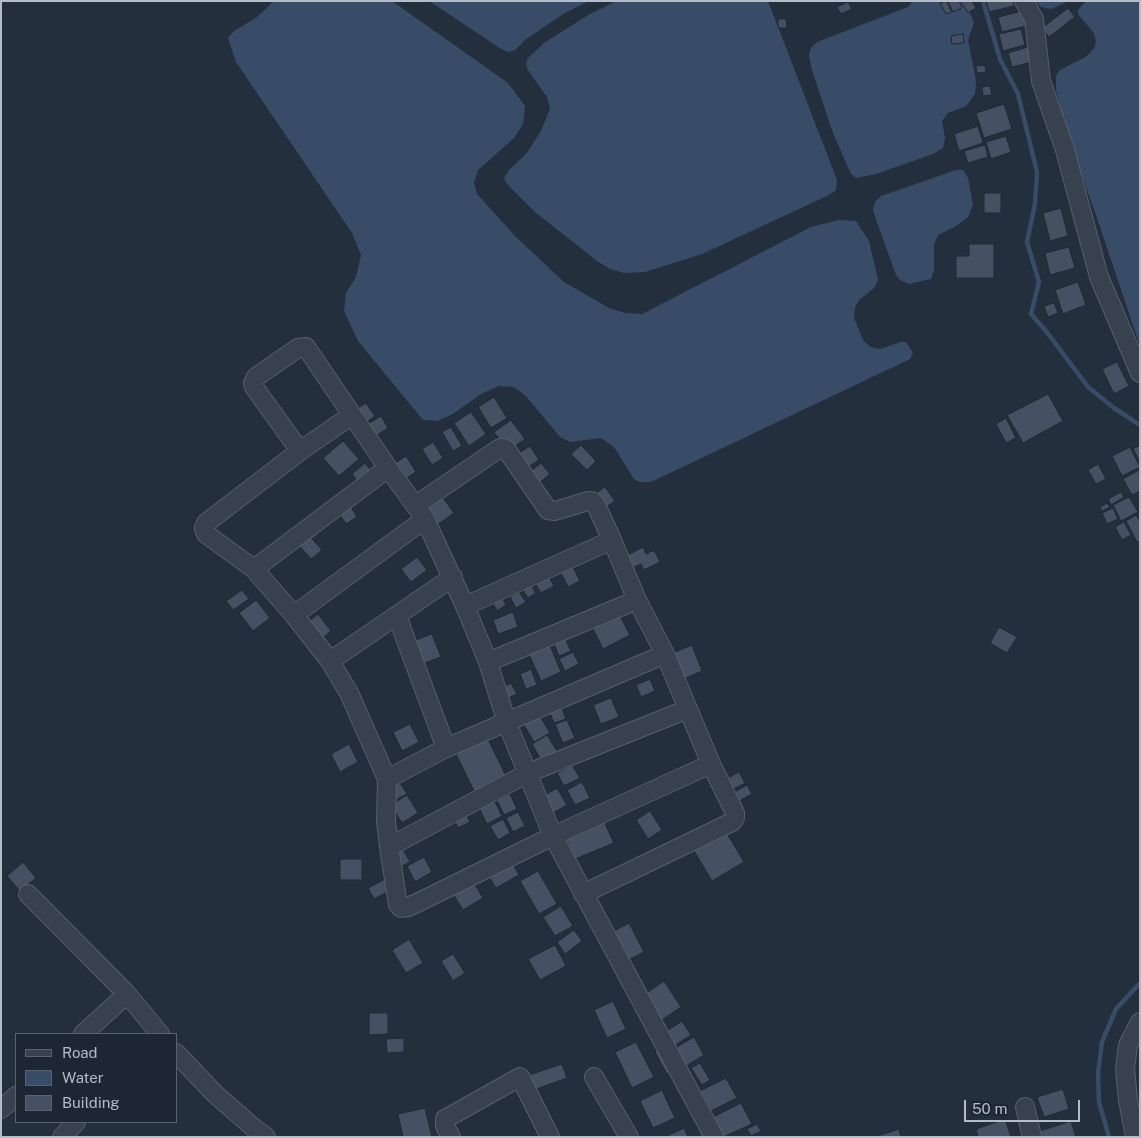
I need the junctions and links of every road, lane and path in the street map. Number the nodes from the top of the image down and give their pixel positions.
1 (1024, 1) edge
2 (1140, 373) edge
3 (352, 415) junction
4 (300, 451) junction
5 (388, 468) junction
6 (420, 512) junction
7 (612, 540) junction
8 (254, 569) junction
9 (453, 577) junction
10 (637, 600) junction
11 (465, 606) junction
12 (294, 615) junction
13 (397, 616) junction
14 (664, 654) junction
15 (330, 661) junction
16 (488, 662) junction
17 (688, 709) junction
18 (507, 723) junction
19 (446, 748) junction
20 (711, 764) junction
21 (528, 774) junction
22 (387, 779) junction
23 (553, 836) junction
24 (389, 847) junction
25 (28, 894) dead end
26 (583, 894) junction
27 (127, 994) junction
28 (1140, 1022) edge
29 (84, 1033) edge
30 (159, 1033) edge
31 (178, 1055) edge
32 (594, 1078) dead end
33 (15, 1097) edge
34 (1025, 1107) dead end
35 (1, 1109) edge
36 (75, 1123) edge
37 (255, 1134) edge
38 (62, 1137) edge
39 (450, 1137) edge
40 (550, 1137) edge
41 (629, 1137) edge
42 (714, 1137) edge
43 (1032, 1137) edge
44 (1135, 1137) edge

1 - 2 street
3 - 4 street
3 - 4 street
3 - 5 street
4 - 8 street
5 - 6 street
5 - 8 street
6 - 7 street
6 - 9 street
6 - 12 street
7 - 10 street
7 - 11 street
8 - 12 street
9 - 11 street
9 - 13 street
10 - 14 street
10 - 16 street
11 - 16 street
12 - 15 street
13 - 15 street
13 - 19 street
14 - 17 street
14 - 18 street
15 - 22 street
16 - 18 street
17 - 20 street
17 - 21 street
18 - 19 street
18 - 21 street
19 - 22 street
20 - 23 street
20 - 26 street
21 - 23 street
21 - 24 street
22 - 24 street
23 - 24 street
23 - 26 street
25 - 27 street
26 - 42 street
27 - 29 street
27 - 30 street
28 - 44 street
31 - 37 street
32 - 41 street
33 - 35 street
34 - 43 street
36 - 38 street
39 - 40 street

